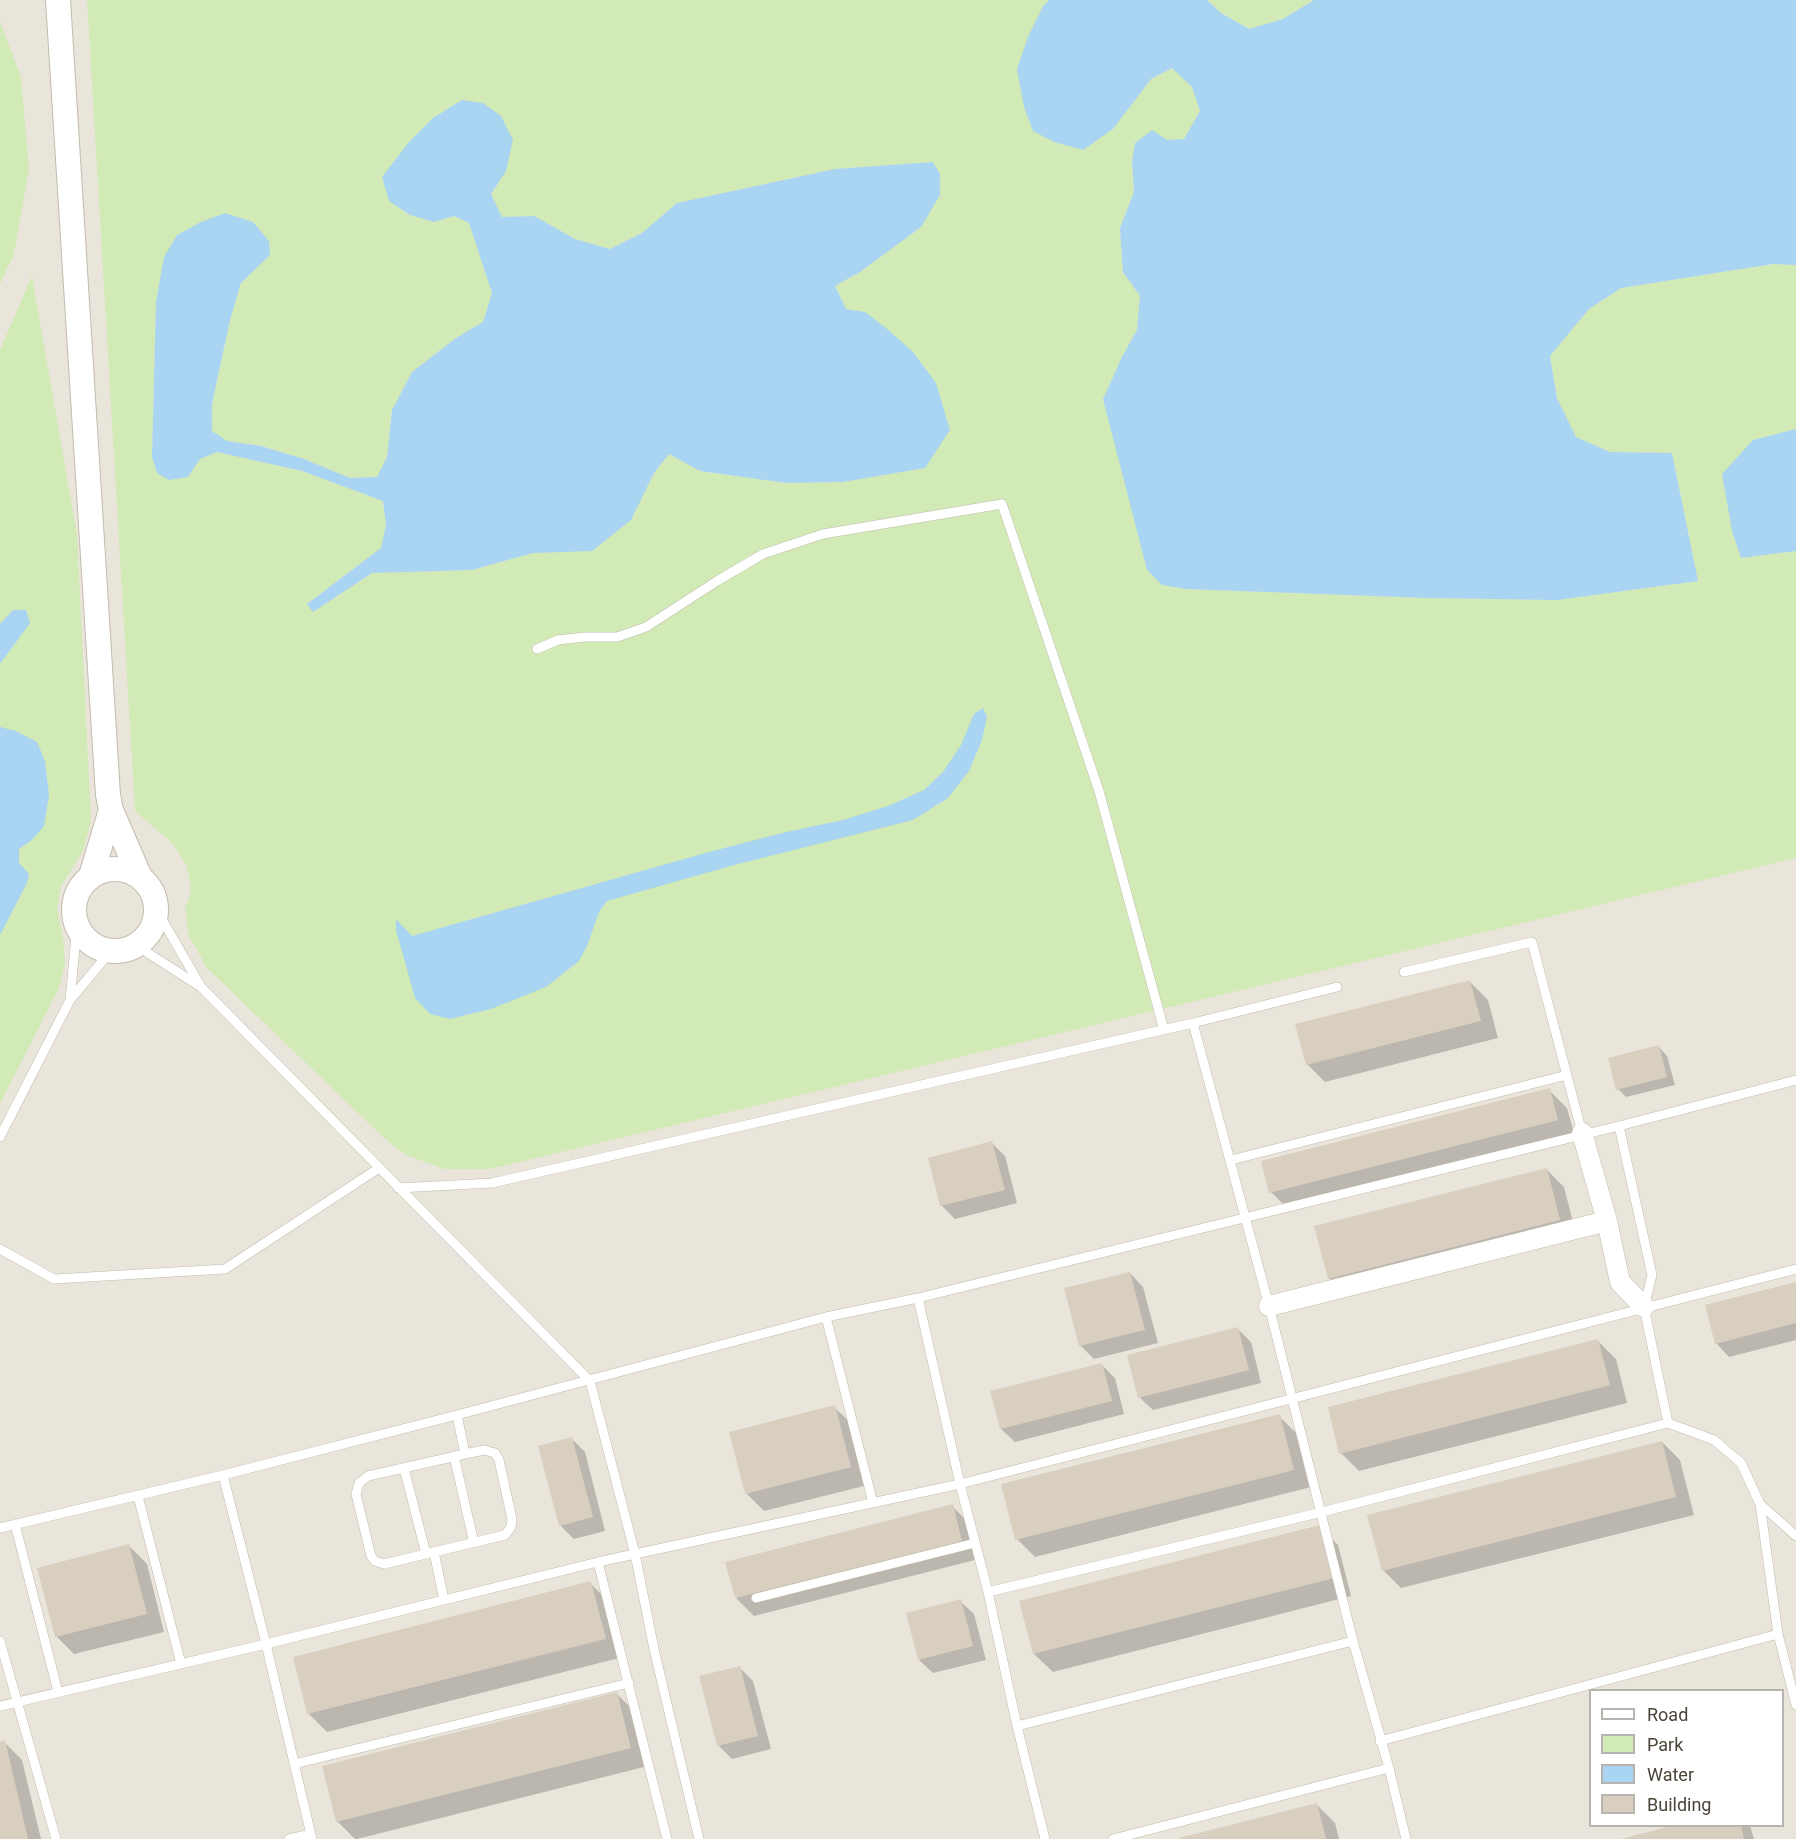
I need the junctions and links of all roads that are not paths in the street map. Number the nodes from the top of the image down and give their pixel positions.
1 (58, 0) edge
2 (537, 650) dead end
3 (111, 810) junction
4 (92, 876) junction
5 (140, 877) junction
6 (157, 911) junction
7 (77, 926) junction
8 (137, 946) junction
9 (110, 952) junction
10 (1404, 972) dead end
11 (201, 987) junction
12 (1337, 987) dead end
13 (70, 999) junction
14 (1194, 1023) junction
15 (1164, 1030) junction
16 (1567, 1075) junction
17 (1796, 1080) edge
18 (1619, 1126) junction
19 (1582, 1133) junction
20 (0, 1137) edge
21 (1231, 1161) junction
22 (379, 1168) junction
23 (398, 1188) junction
24 (1246, 1216) junction
25 (1607, 1221) junction
26 (0, 1249) edge
27 (1796, 1269) edge
28 (918, 1298) junction
29 (1269, 1306) junction
30 (1644, 1307) junction
31 (826, 1317) junction
32 (590, 1381) junction
33 (1293, 1398) junction
34 (457, 1415) junction
35 (1668, 1423) junction
36 (465, 1454) junction
37 (454, 1456) junction
38 (404, 1468) junction
39 (223, 1475) junction
40 (960, 1484) junction
41 (138, 1496) junction
42 (873, 1503) junction
43 (1760, 1504) junction
44 (1322, 1512) junction
45 (15, 1524) junction
46 (0, 1528) edge
47 (1796, 1536) edge
48 (474, 1542) junction
49 (975, 1542) junction
50 (430, 1553) junction
51 (635, 1554) junction
52 (598, 1562) junction
53 (988, 1592) junction
54 (756, 1598) dead end
55 (444, 1600) junction
56 (1778, 1634) junction
57 (0, 1641) edge
58 (1353, 1641) junction
59 (266, 1644) junction
60 (181, 1664) junction
61 (629, 1683) junction
62 (57, 1692) junction
63 (16, 1702) junction
64 (1796, 1705) edge
65 (0, 1706) edge
66 (1017, 1726) junction
67 (1380, 1741) junction
68 (294, 1764) junction
69 (1389, 1768) junction
70 (311, 1837) edge
71 (56, 1839) edge
72 (289, 1839) edge
73 (667, 1839) edge
74 (699, 1839) edge
75 (1045, 1839) edge
76 (1113, 1839) edge
77 (1406, 1839) edge

1 - 3 street
2 - 15 lane
3 - 4 street
3 - 5 street
4 - 5 street
4 - 7 street
5 - 6 street
6 - 8 street
6 - 11 lane
7 - 9 street
7 - 13 lane
8 - 9 street
8 - 11 lane
9 - 13 lane
10 - 16 lane
11 - 22 lane
12 - 14 lane
13 - 20 lane
14 - 15 lane
14 - 21 lane
15 - 23 lane
16 - 19 lane
16 - 21 lane
17 - 18 lane
18 - 19 lane
18 - 30 lane
19 - 24 lane
19 - 25 street
21 - 24 lane
22 - 23 lane
22 - 26 lane
23 - 32 lane
24 - 28 lane
24 - 29 lane
25 - 29 street
25 - 30 street
27 - 30 lane
28 - 31 lane
28 - 40 lane
29 - 33 lane
30 - 33 lane
30 - 35 lane
31 - 32 lane
31 - 42 lane
32 - 34 lane
32 - 51 lane
33 - 40 lane
33 - 44 lane
34 - 36 lane
34 - 39 lane
35 - 43 lane
35 - 44 lane
36 - 37 lane
36 - 48 lane
37 - 38 lane
37 - 48 lane
38 - 50 lane
38 - 50 lane
39 - 41 lane
39 - 59 lane
40 - 42 lane
40 - 49 lane
41 - 45 lane
41 - 60 lane
42 - 51 lane
43 - 47 lane
43 - 56 lane
44 - 53 lane
44 - 58 lane
45 - 46 lane
45 - 62 lane
48 - 50 lane
49 - 53 lane
49 - 54 lane
50 - 55 lane
51 - 52 lane
51 - 74 lane
52 - 55 lane
52 - 61 lane
53 - 66 lane
55 - 59 lane
56 - 64 lane
56 - 67 lane
57 - 63 lane
58 - 66 lane
58 - 67 lane
59 - 60 lane
59 - 68 lane
60 - 62 lane
61 - 68 lane
61 - 73 lane
62 - 63 lane
63 - 65 lane
63 - 71 lane
66 - 75 lane
67 - 69 lane
68 - 70 lane
69 - 76 lane
69 - 77 lane
70 - 72 lane

